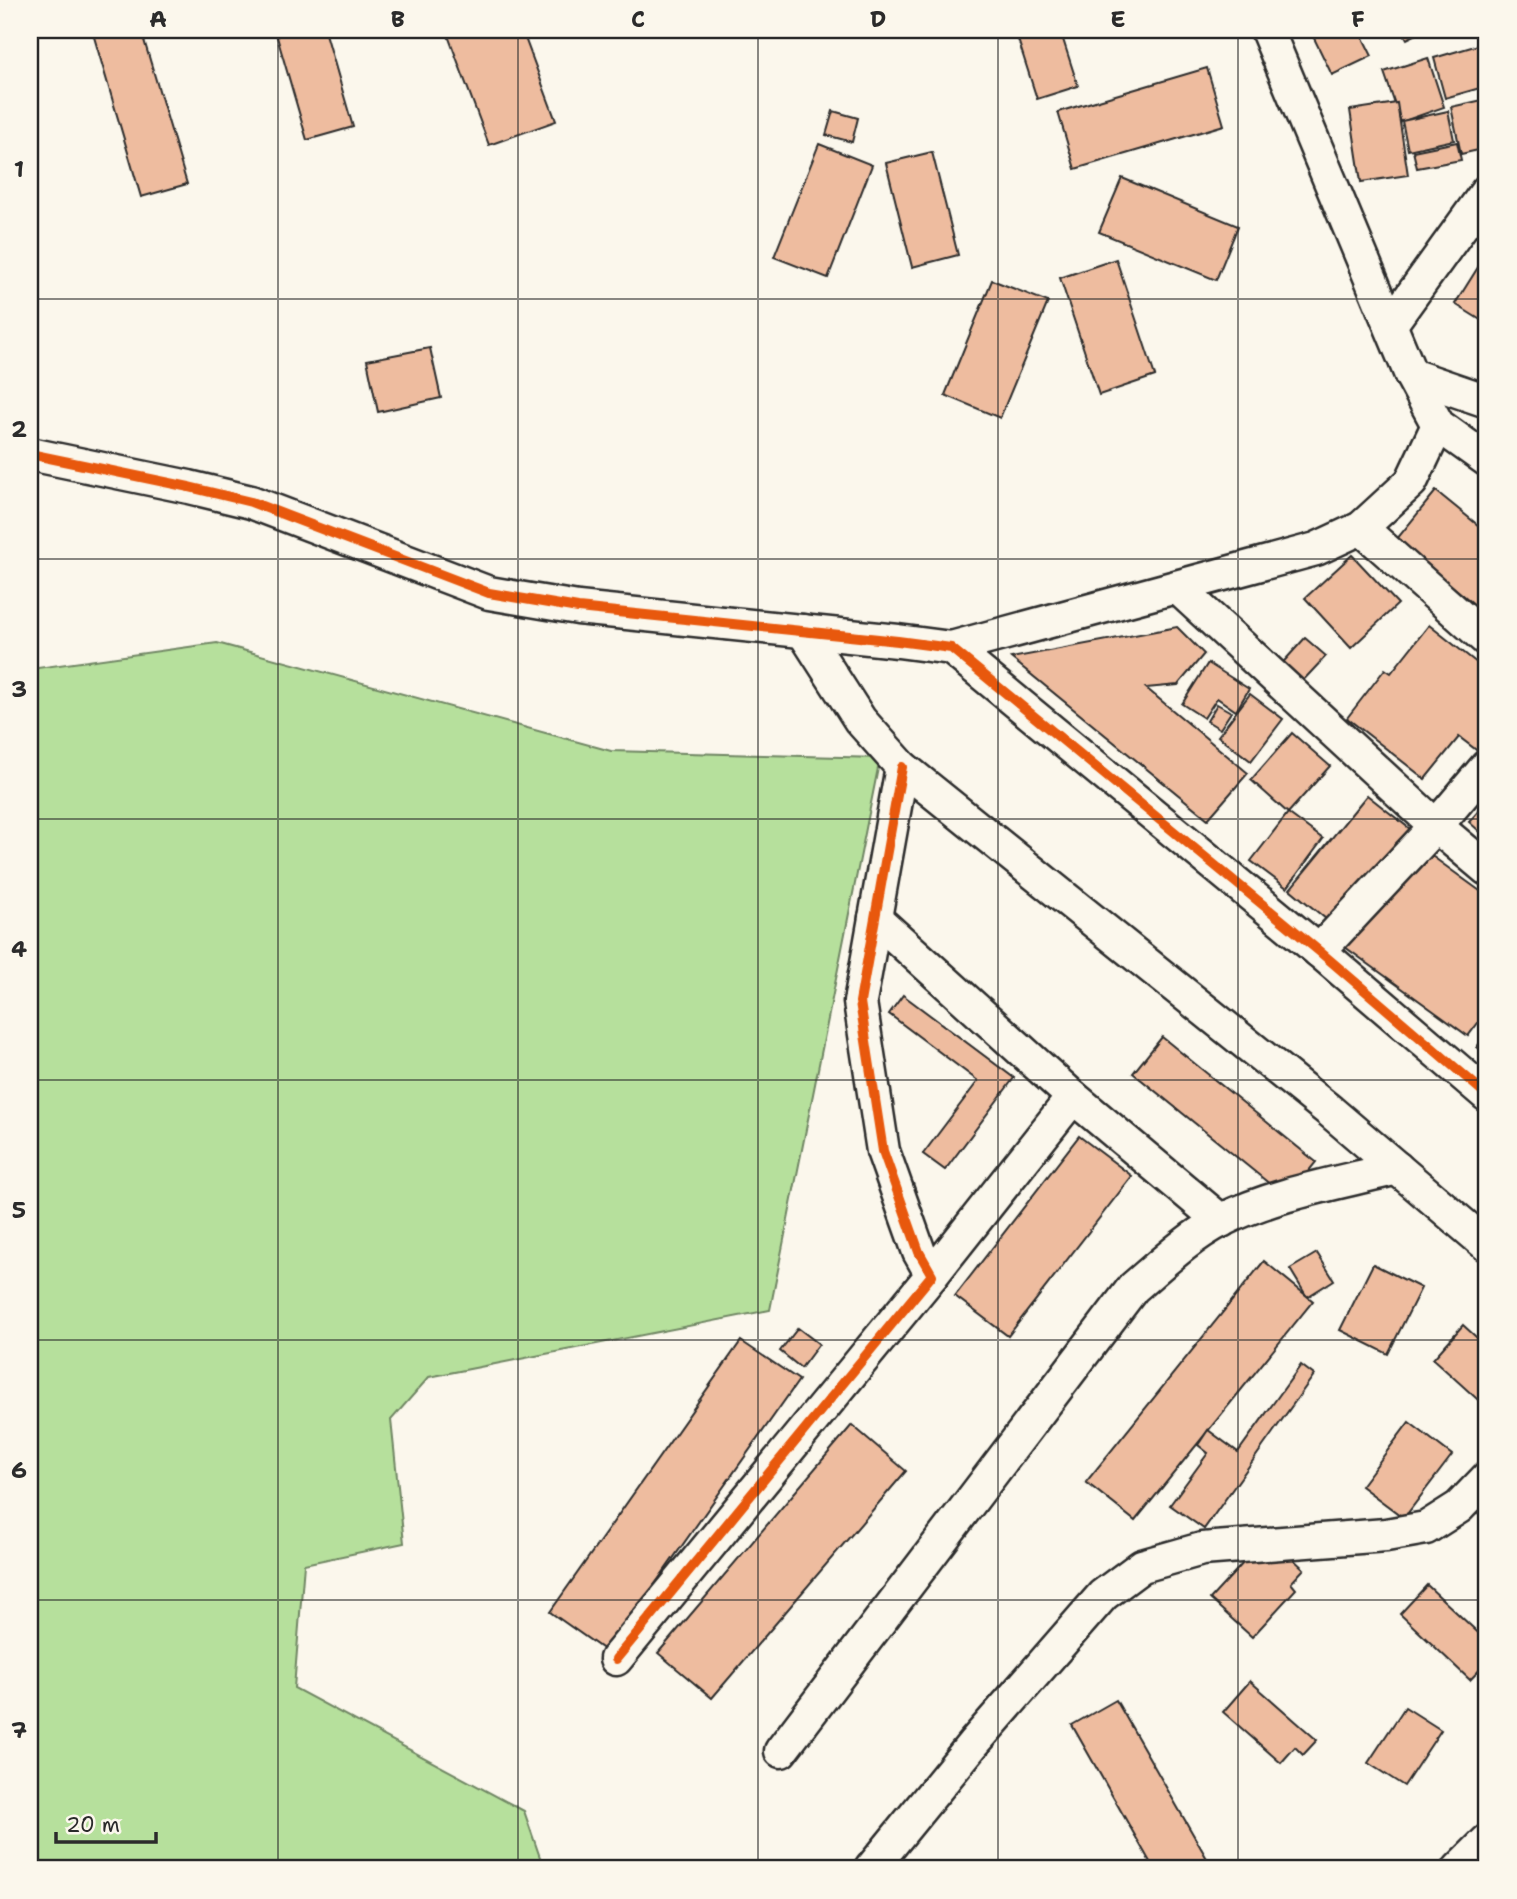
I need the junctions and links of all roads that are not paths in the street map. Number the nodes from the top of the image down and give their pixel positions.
1 (1267, 30) edge
2 (1487, 191) edge
3 (1391, 324) junction
4 (1411, 375) junction
5 (1487, 401) edge
6 (1438, 425) junction
7 (30, 454) edge
8 (1487, 460) edge
9 (1361, 528) junction
10 (1177, 587) junction
11 (803, 631) junction
12 (1487, 640) edge
13 (951, 648) junction
14 (1487, 766) edge
15 (902, 767) junction
16 (1436, 826) junction
17 (1487, 869) edge
18 (875, 918) junction
19 (1319, 951) junction
20 (1487, 1095) edge
21 (1073, 1097) junction
22 (1397, 1168) junction
23 (1221, 1221) junction
24 (1487, 1245) edge
25 (932, 1275) junction
26 (1487, 1478) edge
27 (616, 1659) dead end
28 (781, 1751) dead end
29 (1487, 1841) edge
30 (871, 1869) edge
31 (1459, 1869) edge

1 - 3 street
2 - 3 street
3 - 4 street
4 - 5 street
4 - 6 street
6 - 8 street
6 - 9 street
7 - 11 street
9 - 10 street
9 - 12 street
10 - 13 street
10 - 16 street
11 - 13 street
11 - 15 street
13 - 19 street
14 - 16 street
15 - 18 street
15 - 22 street
16 - 17 street
16 - 19 street
18 - 21 street
18 - 25 street
19 - 20 street
21 - 23 street
21 - 25 street
22 - 23 street
22 - 24 street
23 - 28 street
25 - 27 street
26 - 30 street
29 - 31 street

